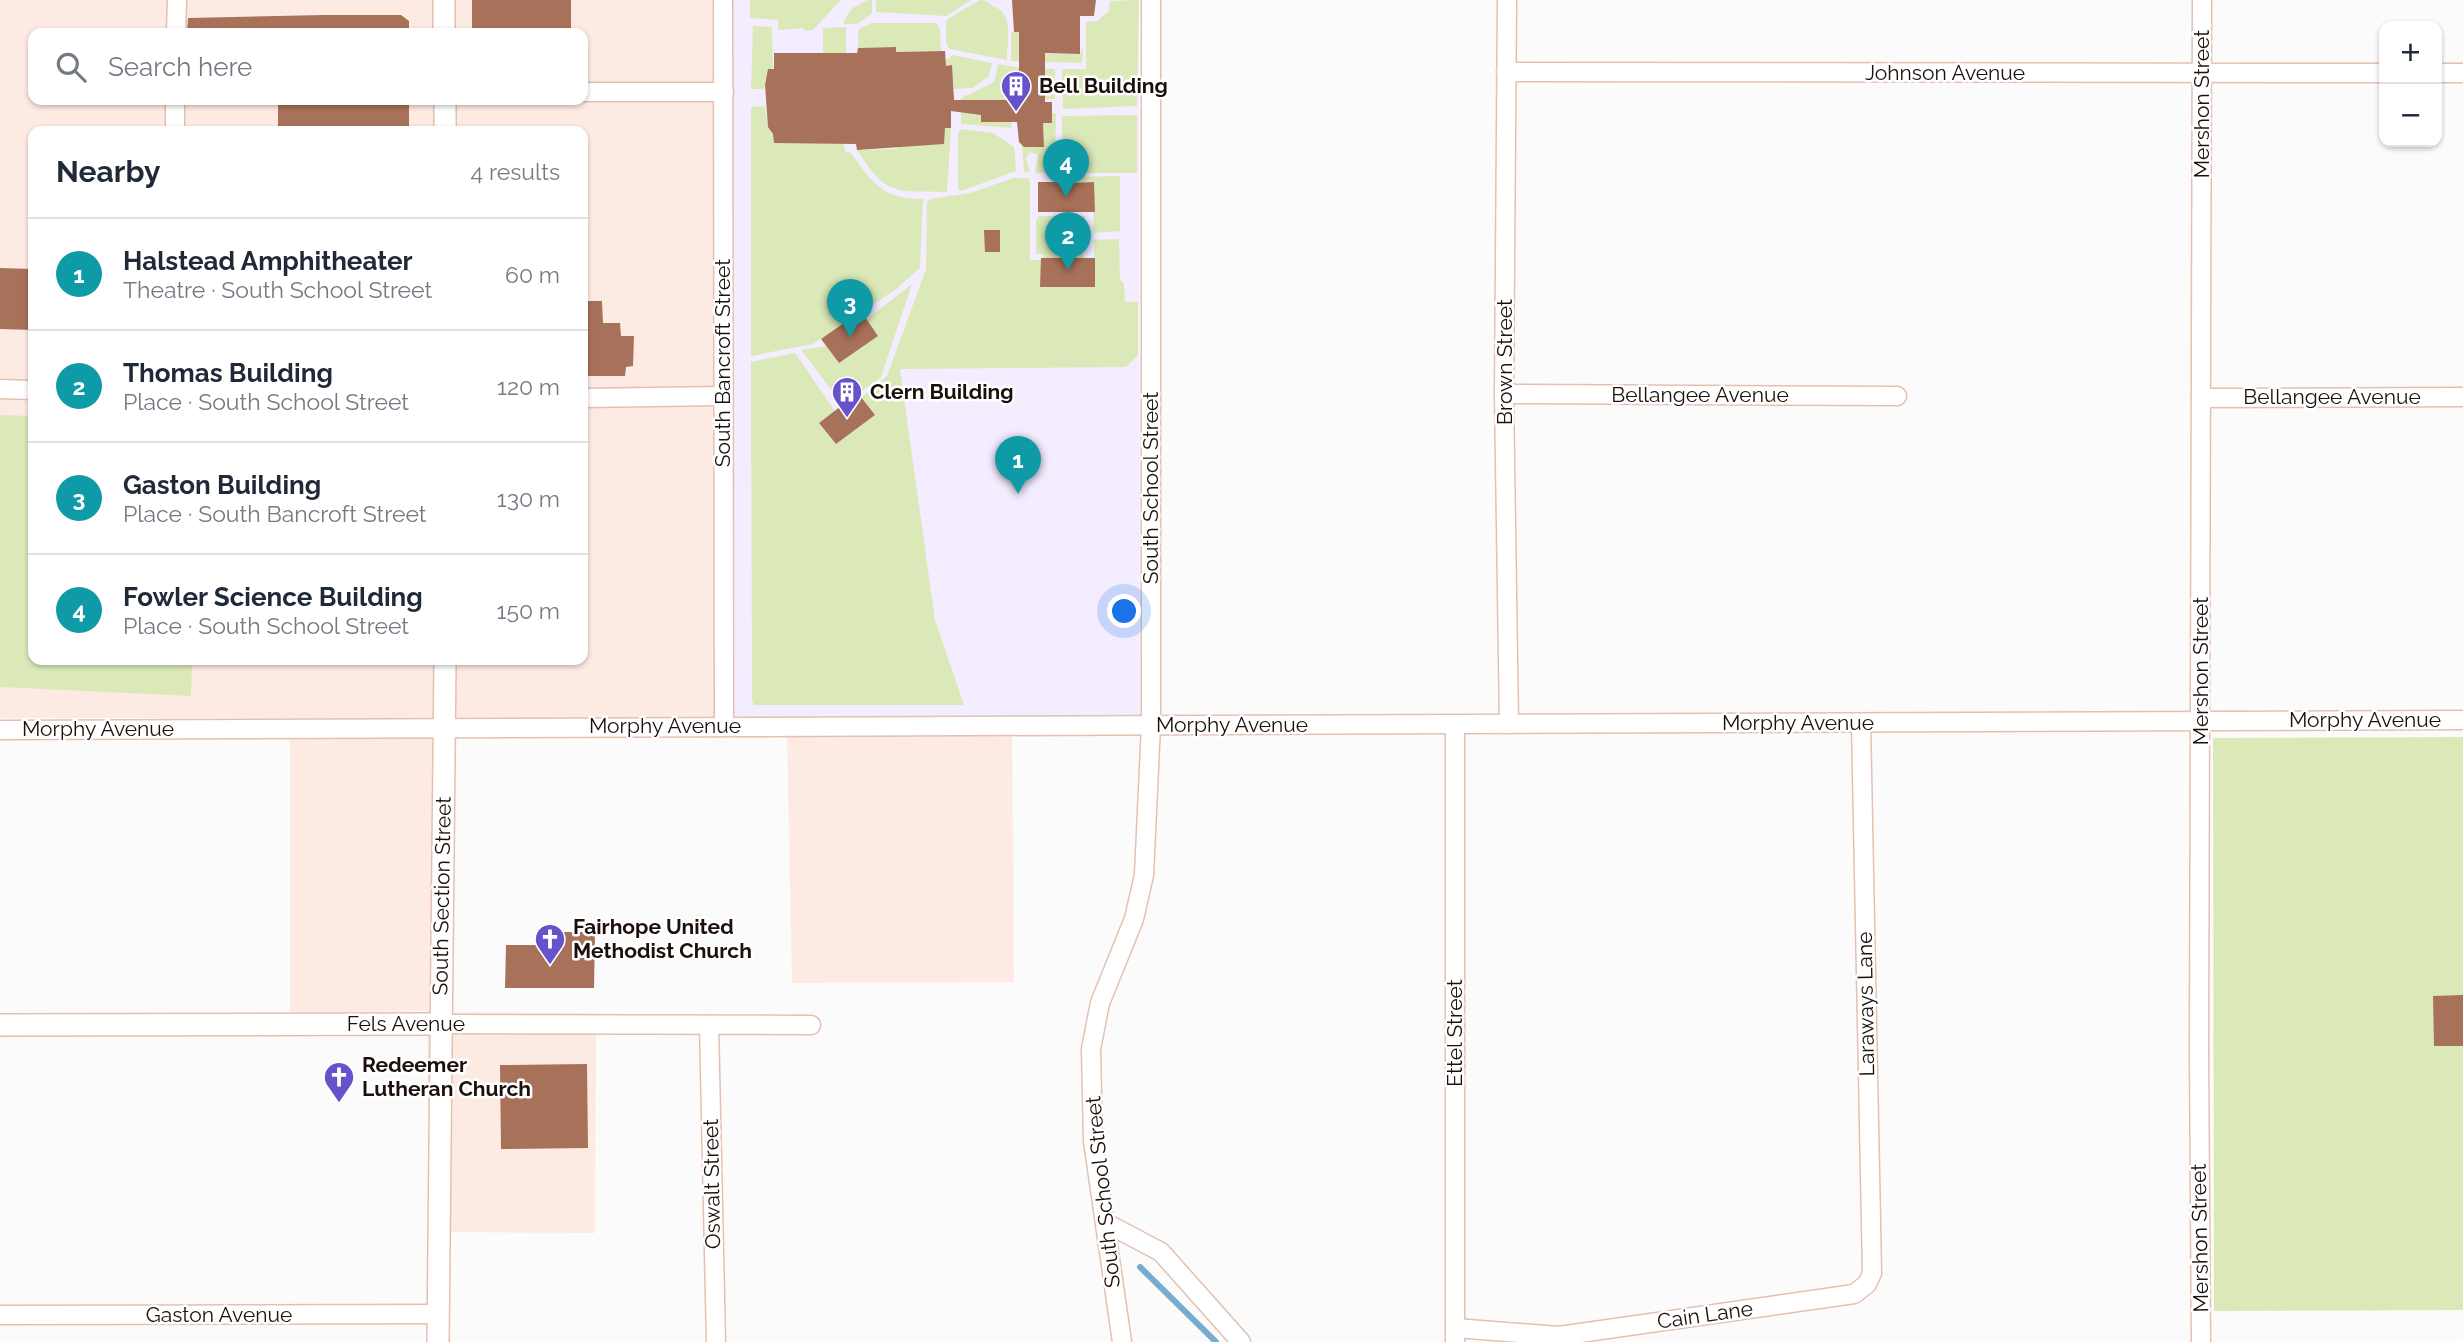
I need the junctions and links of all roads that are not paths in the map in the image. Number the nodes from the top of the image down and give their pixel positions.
1 (177, 0) edge
2 (444, 0) edge
3 (723, 0) edge
4 (1151, 0) edge
5 (1507, 0) edge
6 (2202, 0) edge
7 (176, 28) edge
8 (444, 28) edge
9 (1506, 72) junction
10 (2379, 73) edge
11 (2442, 73) edge
12 (2463, 73) edge
13 (2202, 74) junction
14 (588, 92) edge
15 (724, 92) junction
16 (175, 105) edge
17 (445, 105) edge
18 (175, 126) edge
19 (445, 126) edge
20 (0, 389) edge
21 (28, 390) edge
22 (1504, 394) junction
23 (722, 396) junction
24 (1897, 396) dead end
25 (2463, 397) edge
26 (588, 398) edge
27 (2201, 398) junction
28 (445, 665) edge
29 (2463, 720) edge
30 (2202, 721) junction
31 (1861, 723) junction
32 (1509, 724) junction
33 (1151, 725) junction
34 (1455, 725) junction
35 (724, 726) junction
36 (445, 728) junction
37 (0, 730) edge
38 (439, 1024) junction
39 (709, 1025) junction
40 (811, 1025) dead end
41 (0, 1026) edge
42 (1106, 1223) junction
43 (1867, 1284) joint
44 (438, 1314) junction
45 (0, 1315) edge
46 (1455, 1335) edge
47 (438, 1342) edge
48 (716, 1342) edge
49 (1122, 1342) edge
50 (1241, 1342) edge
51 (2201, 1342) edge

1 - 7 street
2 - 8 street
3 - 15 street, South Bancroft Street
4 - 33 street, South School Street
5 - 9 street, Brown Street
6 - 13 street, Mershon Street
9 - 13 street, Johnson Avenue
9 - 22 street, Brown Street
10 - 13 street, Johnson Avenue
11 - 12 street
13 - 27 street, Mershon Street
14 - 15 street
15 - 23 street, South Bancroft Street
16 - 18 street
17 - 19 street
20 - 21 street
22 - 24 street, Bellangee Avenue
22 - 32 street, Brown Street
23 - 26 street
23 - 35 street, South Bancroft Street
25 - 27 street, Bellangee Avenue
27 - 30 street, Mershon Street
28 - 36 street, South Section Street
29 - 30 street, Morphy Avenue
30 - 31 street, Morphy Avenue
30 - 51 street, Mershon Street
31 - 32 street, Morphy Avenue
31 - 43 street, Laraways Lane
32 - 34 street, Morphy Avenue
33 - 34 street, Morphy Avenue
33 - 35 street, Morphy Avenue
33 - 42 street, South School Street
34 - 46 street, Ettel Street
35 - 36 street, Morphy Avenue
36 - 37 street, Morphy Avenue
36 - 38 street, South Section Street
38 - 39 street, Fels Avenue
38 - 41 street, Fels Avenue
38 - 44 street, South Section Street
39 - 40 street, Fels Avenue
39 - 48 street, Oswalt Street
42 - 49 street, South School Street
42 - 50 street
43 - 46 street, Cain Lane
44 - 45 street, Gaston Avenue
44 - 47 street, South Section Street

